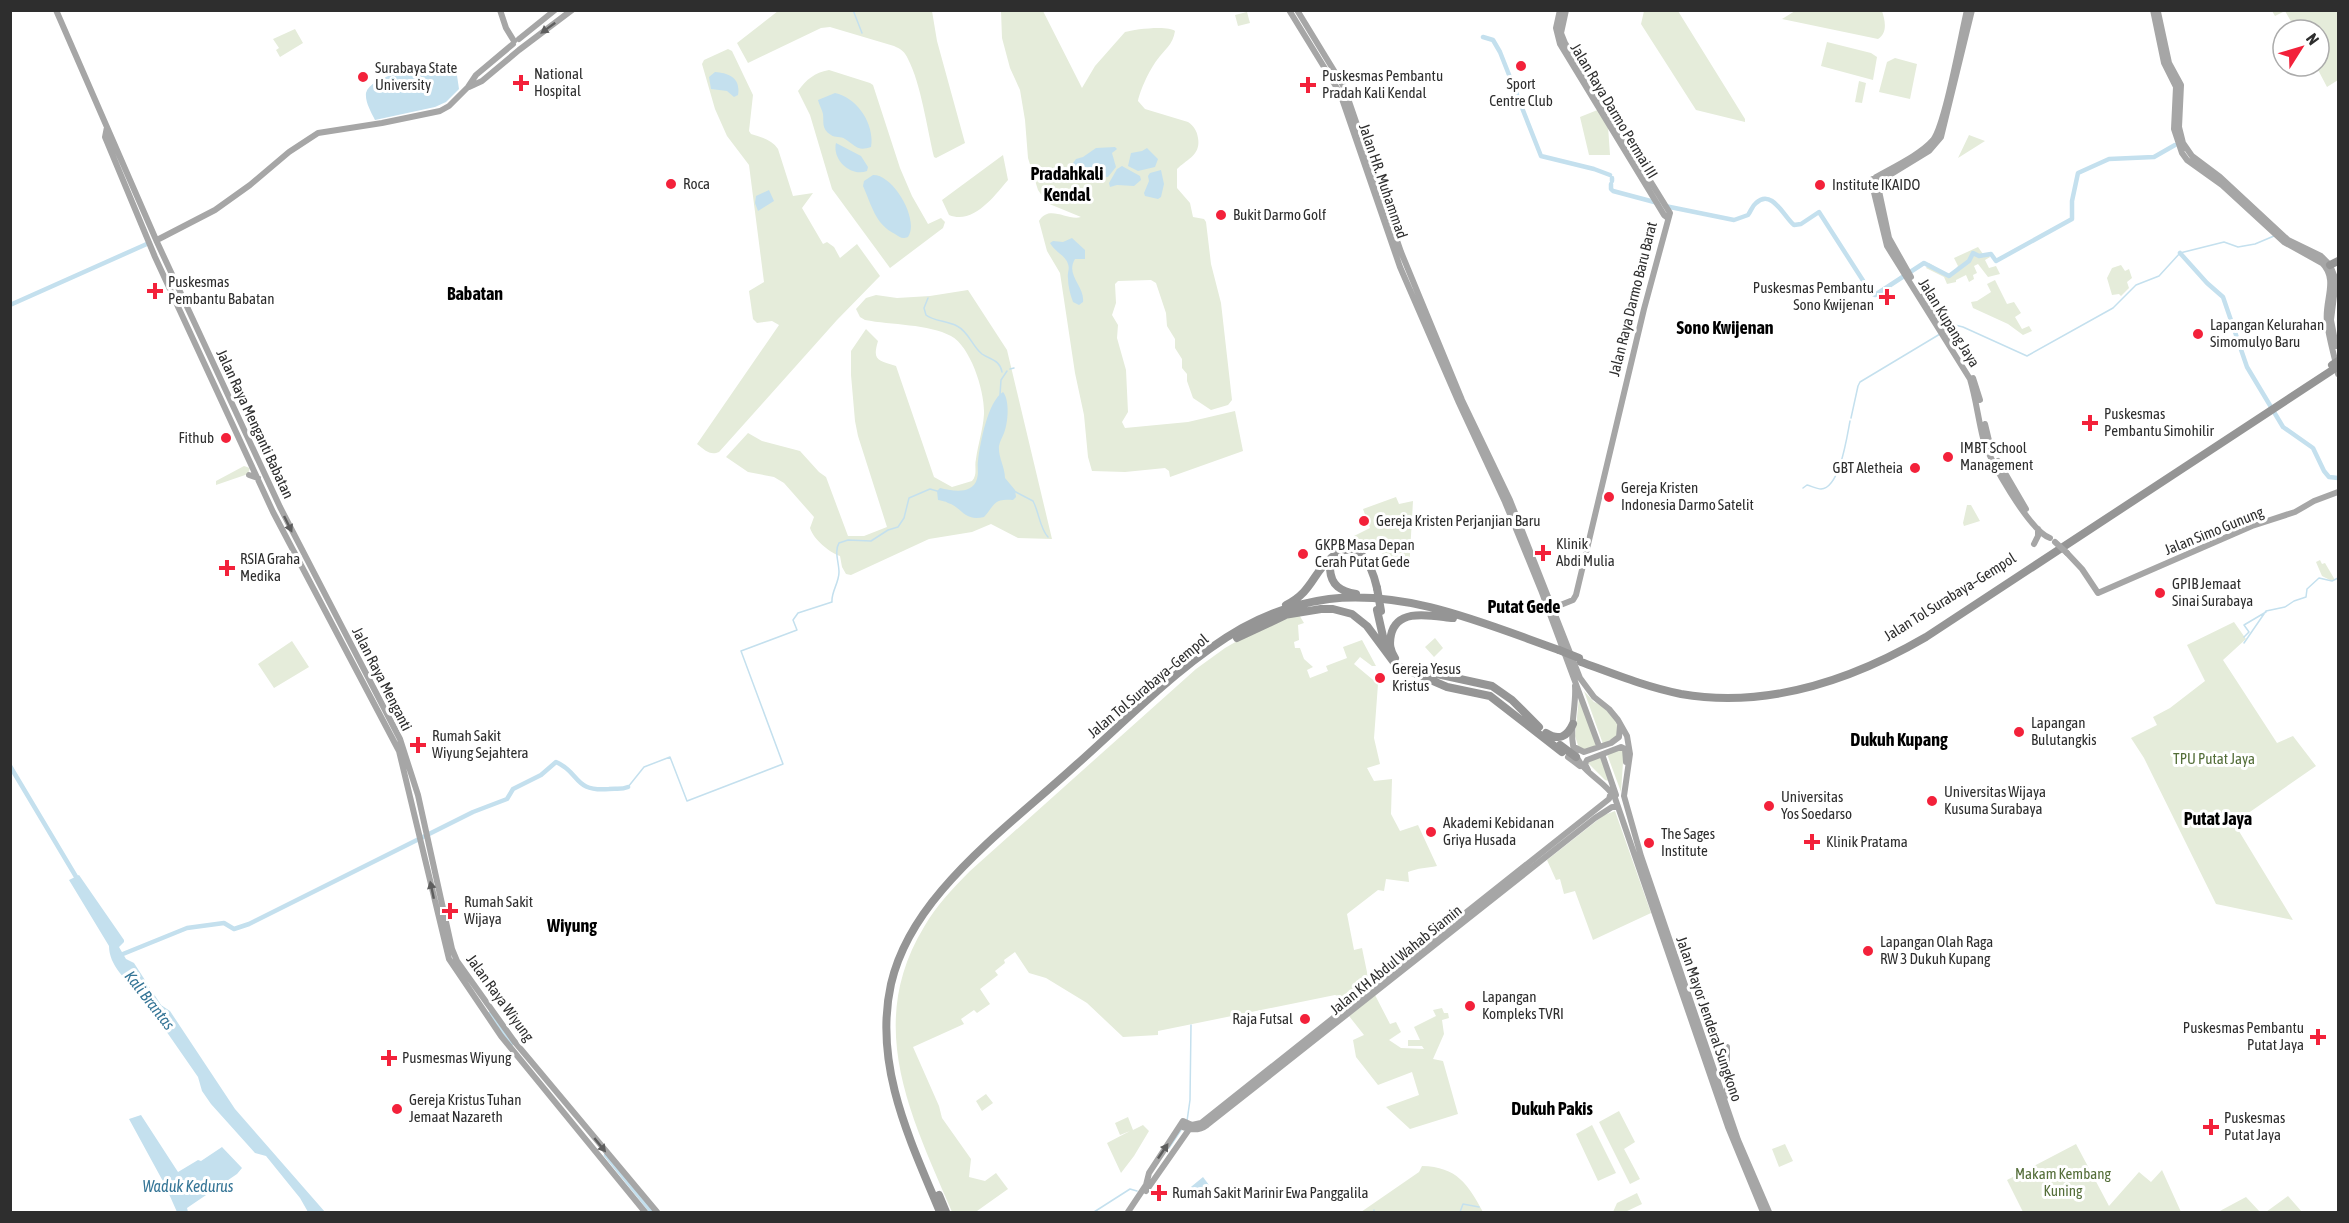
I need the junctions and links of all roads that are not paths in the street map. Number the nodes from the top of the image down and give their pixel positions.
1 (56, 10) edge
2 (500, 10) edge
3 (555, 10) edge
4 (572, 10) edge
5 (1289, 10) edge
6 (1297, 10) edge
7 (1560, 10) edge
8 (1566, 10) edge
9 (1967, 10) edge
10 (1972, 10) edge
11 (2156, 10) edge
12 (515, 42) junction
13 (520, 49) junction
14 (1956, 65) junction
15 (1327, 66) junction
16 (476, 75) junction
17 (482, 81) junction
18 (1587, 82) junction
19 (468, 87) junction
20 (1664, 210) joint
21 (1385, 216) junction
22 (155, 243) junction
23 (2332, 266) edge
24 (204, 350) junction
25 (1444, 364) junction
26 (2337, 366) edge
27 (247, 453) junction
28 (244, 463) dead end
29 (249, 475) dead end
30 (258, 478) junction
31 (2012, 490) junction
32 (2338, 492) edge
33 (1507, 501) junction
34 (2038, 530) junction
35 (2052, 539) junction
36 (2034, 544) dead end
37 (305, 565) junction
38 (1376, 591) junction
39 (2098, 593) joint
40 (1552, 606) junction
41 (336, 614) joint
42 (1267, 615) junction
43 (1284, 615) junction
44 (1453, 618) junction
45 (337, 625) junction
46 (1560, 652) junction
47 (1389, 653) junction
48 (1577, 680) junction
49 (1492, 686) junction
50 (1503, 692) junction
51 (1490, 696) junction
52 (1498, 701) junction
53 (1618, 720) junction
54 (1573, 724) junction
55 (390, 725) junction
56 (1546, 733) junction
57 (1572, 738) junction
58 (1600, 745) dead end
59 (403, 755) junction
60 (1569, 755) junction
61 (1605, 757) dead end
62 (1627, 767) junction
63 (1591, 775) junction
64 (1611, 792) junction
65 (1618, 807) junction
66 (1603, 808) junction
67 (1630, 832) junction
68 (424, 839) junction
69 (1663, 932) junction
70 (1726, 1047) dead end
71 (1724, 1100) junction
72 (1186, 1126) junction
73 (627, 1184) junction
74 (645, 1212) edge
75 (657, 1212) edge
76 (939, 1212) edge
77 (946, 1212) edge
78 (1130, 1212) edge
79 (1763, 1212) edge
80 (1769, 1212) edge

1 - 22 main road, Jalan Raya Menganti Babatan
2 - 12 main road
3 - 12 main road
4 -> 13 main road
5 - 15 main road, Jalan HR. Muhammad
6 - 15 main road, Jalan HR. Muhammad
7 - 18 main road, Jalan Raya Darmo Permai III
8 - 18 main road, Jalan Raya Darmo Permai III
9 - 14 main road
10 - 14 main road
11 - 23 main road
12 - 13 main road
12 - 13 main road
12 - 16 main road
13 - 17 main road
14 - 31 main road, Jalan Kupang Jaya
15 - 21 main road, Jalan HR. Muhammad
16 - 17 main road
16 - 19 main road
17 - 19 main road
18 - 20 main road, Jalan Raya Darmo Permai III
19 - 22 main road
20 - 40 main road, Jalan Raya Darmo Baru Barat
21 - 25 main road, Jalan HR. Muhammad
21 - 25 main road, Jalan HR. Muhammad
22 - 24 main road, Jalan Raya Menganti Babatan
23 - 26 main road
23 - 26 main road
24 - 27 main road, Jalan Raya Menganti Babatan
24 -> 37 main road, Jalan Raya Menganti Babatan
25 - 33 main road
26 - 46 highway, Jalan Tol Surabaya–Gempol, bridge
27 - 28 main road
27 - 30 main road, Jalan Raya Menganti Babatan
29 - 30 main road
30 - 37 main road, Jalan Raya Menganti Babatan
31 - 34 main road, Jalan Kupang Jaya
31 - 35 main road, Jalan Kupang Jaya
32 - 39 main road, Jalan Simo Gunung
33 - 40 main road
33 - 48 main road
34 - 35 main road, Jalan Kupang Jaya
34 - 36 main road
35 - 39 main road, Jalan Kupang Jaya, bridge
37 - 41 main road, Jalan Raya Menganti Babatan
37 - 45 main road, Jalan Raya Menganti
38 - 38 highway
38 - 42 highway, Jalan Tol Surabaya–Gempol
38 - 42 highway
38 - 46 highway, Jalan Tol Surabaya–Gempol
38 - 47 highway, bridge
40 - 48 main road
41 - 45 main road, Jalan Raya Menganti
42 - 76 highway, Jalan Tol Surabaya–Gempol
43 - 44 highway, Jalan Tol Surabaya–Gempol
43 - 47 highway
43 - 77 highway, Jalan Tol Surabaya–Gempol
44 - 46 highway, Jalan Tol Surabaya–Gempol
44 - 47 highway
45 - 55 main road, Jalan Raya Menganti
45 - 55 main road, Jalan Raya Menganti
47 - 49 highway
47 - 51 highway
48 - 53 main road
48 - 54 main road
48 - 58 main road
49 - 50 highway
49 - 51 highway
50 - 52 highway
50 - 56 highway
51 - 52 highway
52 - 60 highway
53 - 57 main road
53 - 62 main road
54 - 56 highway
54 - 57 main road
55 - 59 main road, Jalan Raya Menganti
56 - 60 highway
57 - 60 main road
59 - 68 main road, Jalan Raya Wiyung
59 - 68 main road, Jalan Raya Wiyung
60 - 63 main road
61 - 67 main road
62 - 63 main road
62 - 67 main road
63 - 64 main road
64 - 65 main road
64 - 66 main road, Jalan KH Abdul Wahab Siamin
65 - 66 main road, Jalan KH Abdul Wahab Siamin
65 - 67 main road
66 - 72 main road, Jalan KH Abdul Wahab Siamin
67 - 69 main road, Jalan Mayor Jenderal Sungkono
68 - 73 main road, Jalan Raya Wiyung
69 - 71 main road, Jalan Mayor Jenderal Sungkono
69 - 79 main road, Jalan Mayor Jenderal Sungkono
70 - 71 main road
71 - 80 main road, Jalan Mayor Jenderal Sungkono
72 - 78 main road
78 -> 72 main road
73 - 74 main road, Jalan Raya Wiyung
73 - 75 main road, Jalan Raya Wiyung

